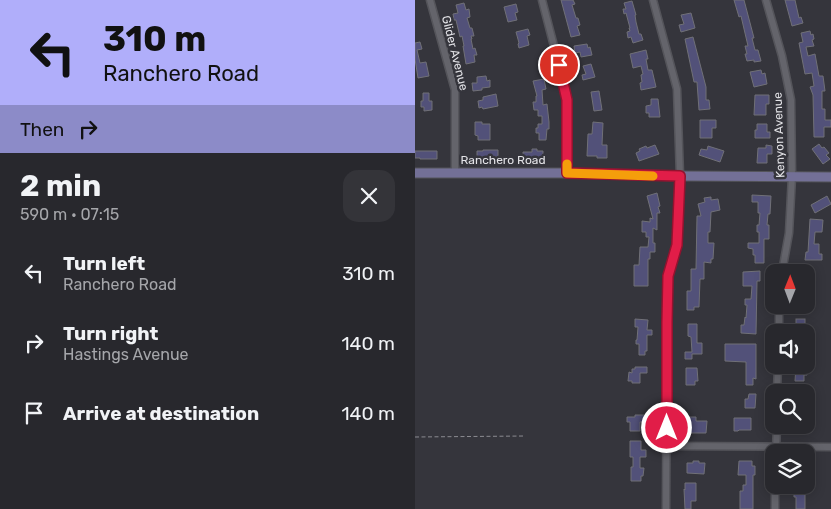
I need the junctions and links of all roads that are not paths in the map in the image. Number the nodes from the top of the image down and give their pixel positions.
1 (430, 0) edge
2 (542, 0) edge
3 (653, 0) edge
4 (766, 0) edge
5 (415, 173) edge
6 (455, 173) junction
7 (567, 173) junction
8 (680, 176) junction
9 (792, 176) junction
10 (831, 177) edge
11 (783, 264) edge
12 (667, 446) junction
13 (831, 447) edge
14 (815, 448) edge
15 (765, 450) edge
16 (775, 494) edge
17 (666, 509) edge
18 (775, 509) edge

1 - 6 street, Glider Avenue
2 - 7 street
3 - 8 street
4 - 9 street, Kenyon Avenue
5 - 6 main road, Ranchero Road
6 - 7 main road, Ranchero Road
7 - 8 main road, Ranchero Road
8 - 9 main road, Ranchero Road
8 - 12 street
9 - 10 main road, Ranchero Road
9 - 11 street, Kenyon Avenue
12 - 15 street
12 - 17 street
13 - 14 street
16 - 18 street

